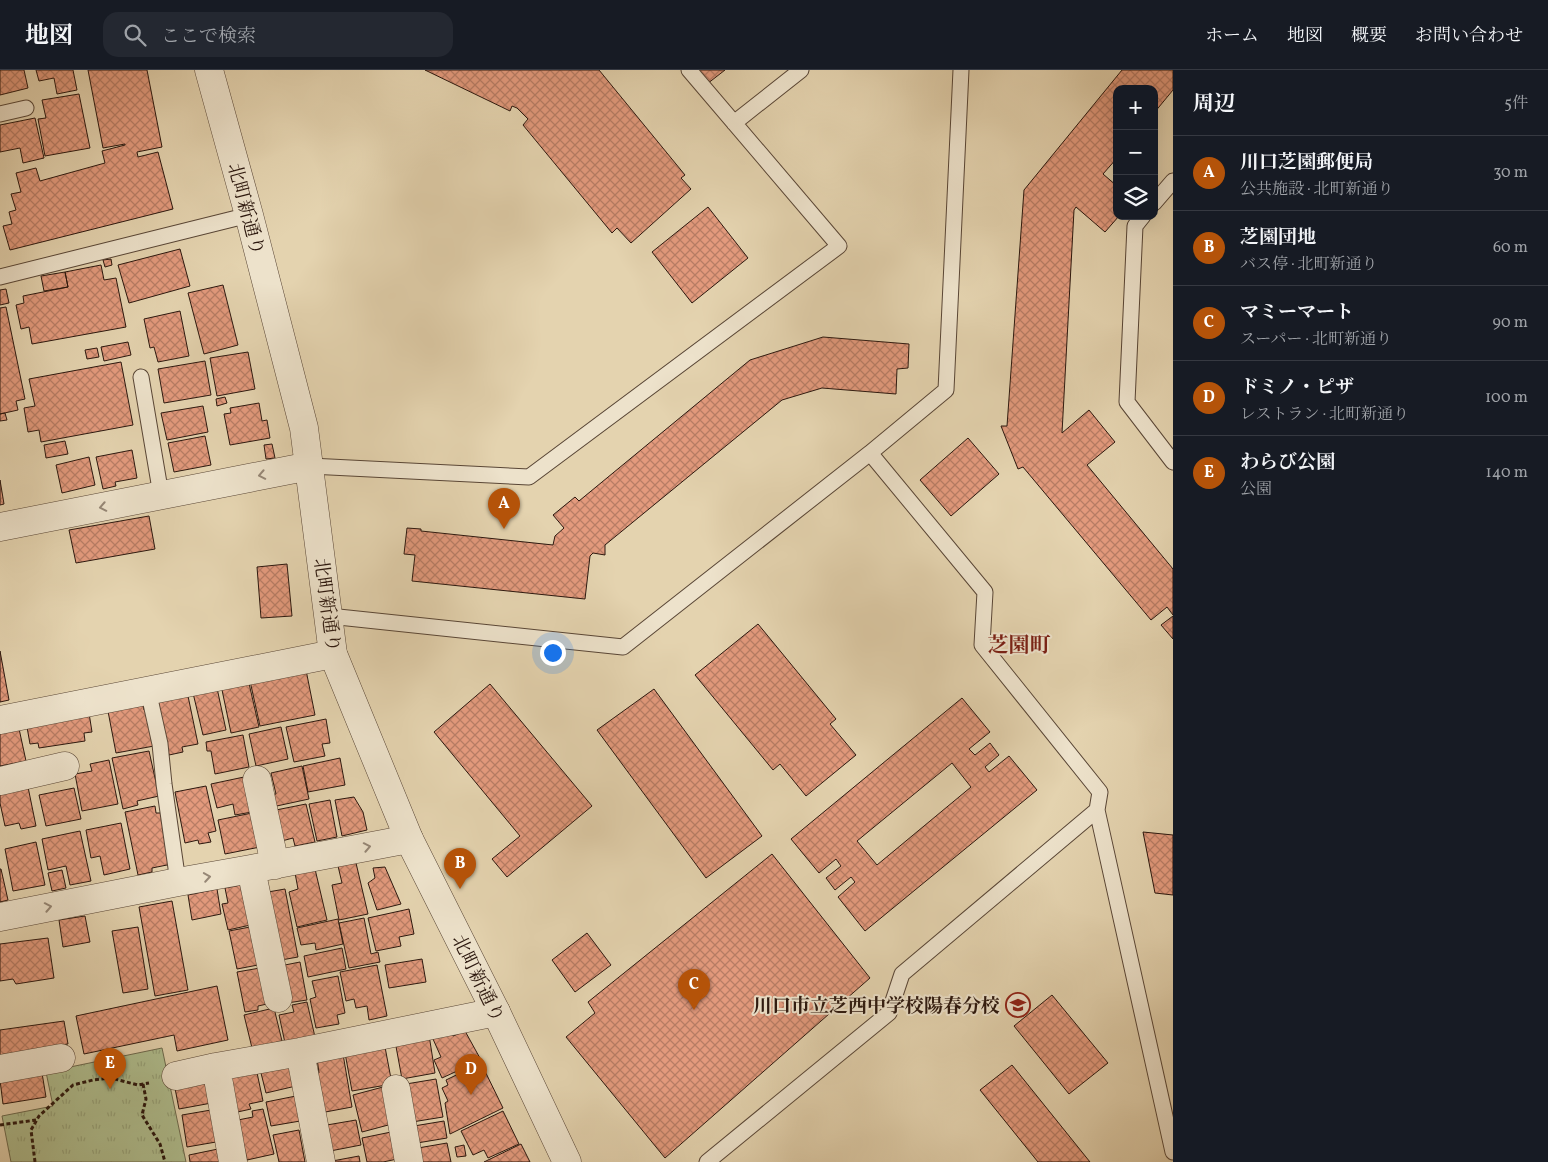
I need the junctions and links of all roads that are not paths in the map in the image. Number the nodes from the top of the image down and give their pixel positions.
1 (210, 70) edge
2 (688, 70) edge
3 (801, 70) edge
4 (961, 70) edge
5 (26, 108) dead end
6 (0, 114) edge
7 (734, 123) junction
8 (1173, 180) edge
9 (1158, 198) edge
10 (249, 215) junction
11 (1139, 220) edge
12 (0, 277) edge
13 (141, 377) dead end
14 (870, 453) junction
15 (1173, 462) edge
16 (310, 466) junction
17 (161, 495) junction
18 (0, 527) edge
19 (328, 616) junction
20 (333, 654) junction
21 (148, 690) junction
22 (0, 720) edge
23 (65, 766) dead end
24 (257, 780) dead end
25 (0, 781) edge
26 (1096, 810) junction
27 (409, 839) junction
28 (263, 867) junction
29 (178, 882) junction
30 (0, 917) edge
31 (278, 998) dead end
32 (496, 1012) junction
33 (300, 1052) junction
34 (61, 1058) dead end
35 (216, 1066) junction
36 (0, 1069) edge
37 (176, 1076) dead end
38 (396, 1089) dead end
39 (1173, 1152) edge
40 (232, 1162) edge
41 (321, 1162) edge
42 (409, 1162) edge
43 (567, 1162) edge
44 (707, 1162) edge

1 - 10 street, 北町新通り
2 - 7 lane
3 - 7 lane
4 - 14 lane
5 - 6 lane
7 - 16 lane
8 - 9 lane
10 - 12 lane
10 - 16 street, 北町新通り
11 - 15 lane
13 - 17 lane
14 - 19 lane
14 - 26 lane
16 -> 17 street
16 - 19 street, 北町新通り
17 -> 18 street
19 - 20 street, 北町新通り
20 - 21 street
20 - 27 street, 北町新通り
21 - 22 street
21 - 29 lane
23 - 25 street
24 - 28 street
26 - 39 lane
26 - 44 lane
28 -> 27 street
27 - 32 street, 北町新通り
29 -> 28 street
28 - 31 street
30 -> 29 street
32 - 33 street
32 - 43 street, 北町新通り
33 - 35 street
33 - 41 street
34 - 36 street
35 - 37 street
35 - 40 street
38 - 42 street

